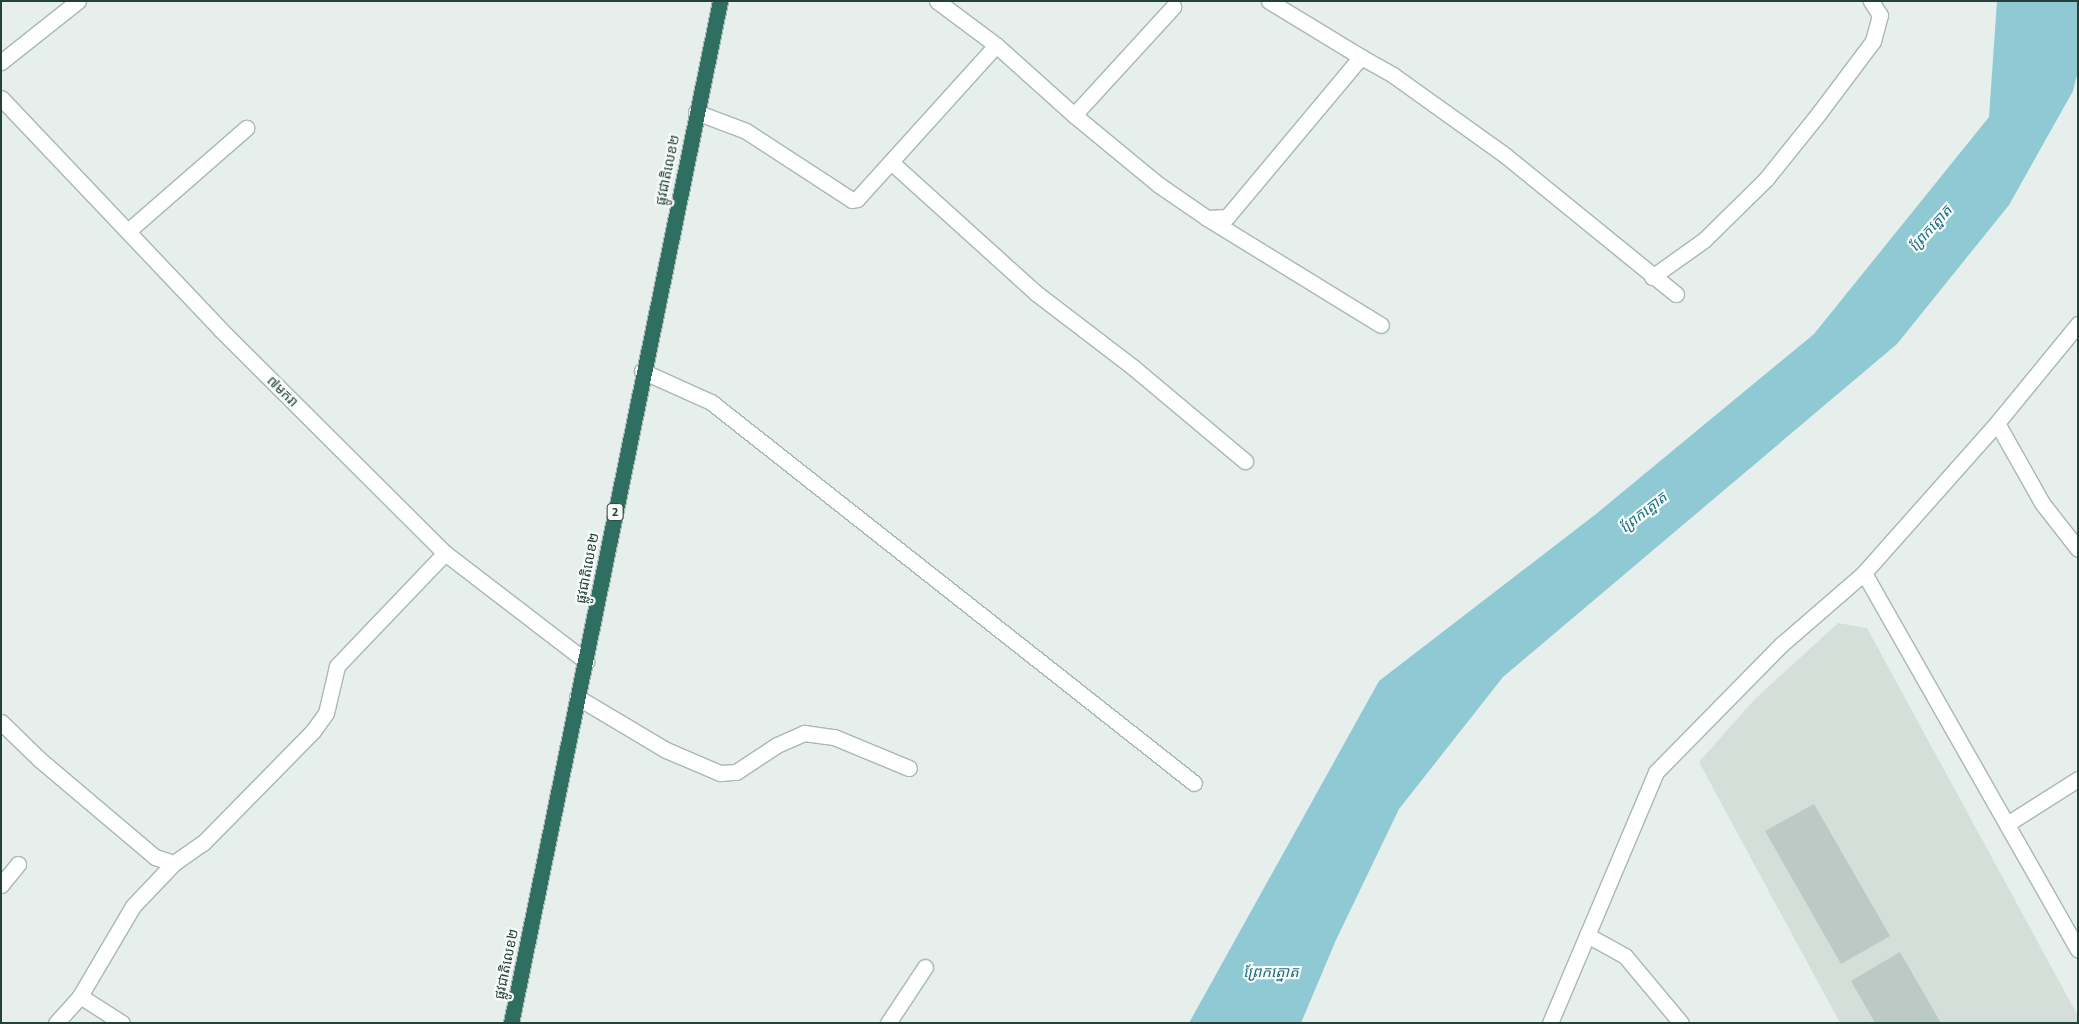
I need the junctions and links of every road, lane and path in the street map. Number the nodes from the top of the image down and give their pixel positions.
1 (78, 1) edge
2 (720, 1) edge
3 (937, 1) edge
4 (1269, 1) edge
5 (1870, 1) edge
6 (1173, 7) dead end
7 (996, 45) junction
8 (1361, 57) junction
9 (1, 62) edge
10 (1, 98) edge
11 (696, 112) junction
12 (1074, 115) junction
13 (246, 128) dead end
14 (891, 162) junction
15 (1207, 218) junction
16 (128, 231) junction
17 (1652, 277) junction
18 (1676, 294) dead end
19 (2078, 324) edge
20 (1381, 325) dead end
21 (642, 371) junction
22 (1997, 422) junction
23 (1245, 460) dead end
24 (2078, 549) edge
25 (445, 553) junction
26 (1864, 573) junction
27 (586, 661) junction
28 (577, 697) junction
29 (1, 722) edge
30 (909, 768) dead end
31 (2078, 779) edge
32 (1194, 784) dead end
33 (2007, 824) junction
34 (18, 864) dead end
35 (174, 864) junction
36 (1, 885) edge
37 (1587, 934) junction
38 (2078, 949) edge
39 (925, 967) dead end
40 (80, 996) junction
41 (56, 1023) edge
42 (122, 1023) edge
43 (511, 1023) edge
44 (888, 1023) edge
45 (1550, 1023) edge
46 (1680, 1023) edge

1 - 9 street
2 - 11 highway, ផ្លូវជាតិលេខ២ / 2
3 - 7 street
4 - 8 street
5 - 17 street
6 - 12 street
7 - 12 street
7 - 14 street
8 - 15 street
8 - 17 street
10 - 16 street, ៧មករា
11 - 14 street
11 - 21 highway, ផ្លូវជាតិលេខ២ / 2
12 - 15 street
13 - 16 street
14 - 23 street
15 - 20 street
16 - 25 street, ៧មករា
17 - 18 street
19 - 22 street
21 - 27 highway, ផ្លូវជាតិលេខ២ / 2
21 - 32 street
22 - 24 street
22 - 26 street
25 - 27 street, ៧មករា
25 - 35 street
26 - 33 street
26 - 37 street
27 - 28 highway, ផ្លូវជាតិលេខ២ / 2
28 - 30 street
28 - 43 highway, ផ្លូវជាតិលេខ២ / 2
29 - 35 street
31 - 33 street
33 - 38 street
34 - 36 street
35 - 40 street
37 - 45 street
37 - 46 street
39 - 44 street
40 - 41 street
40 - 42 street

